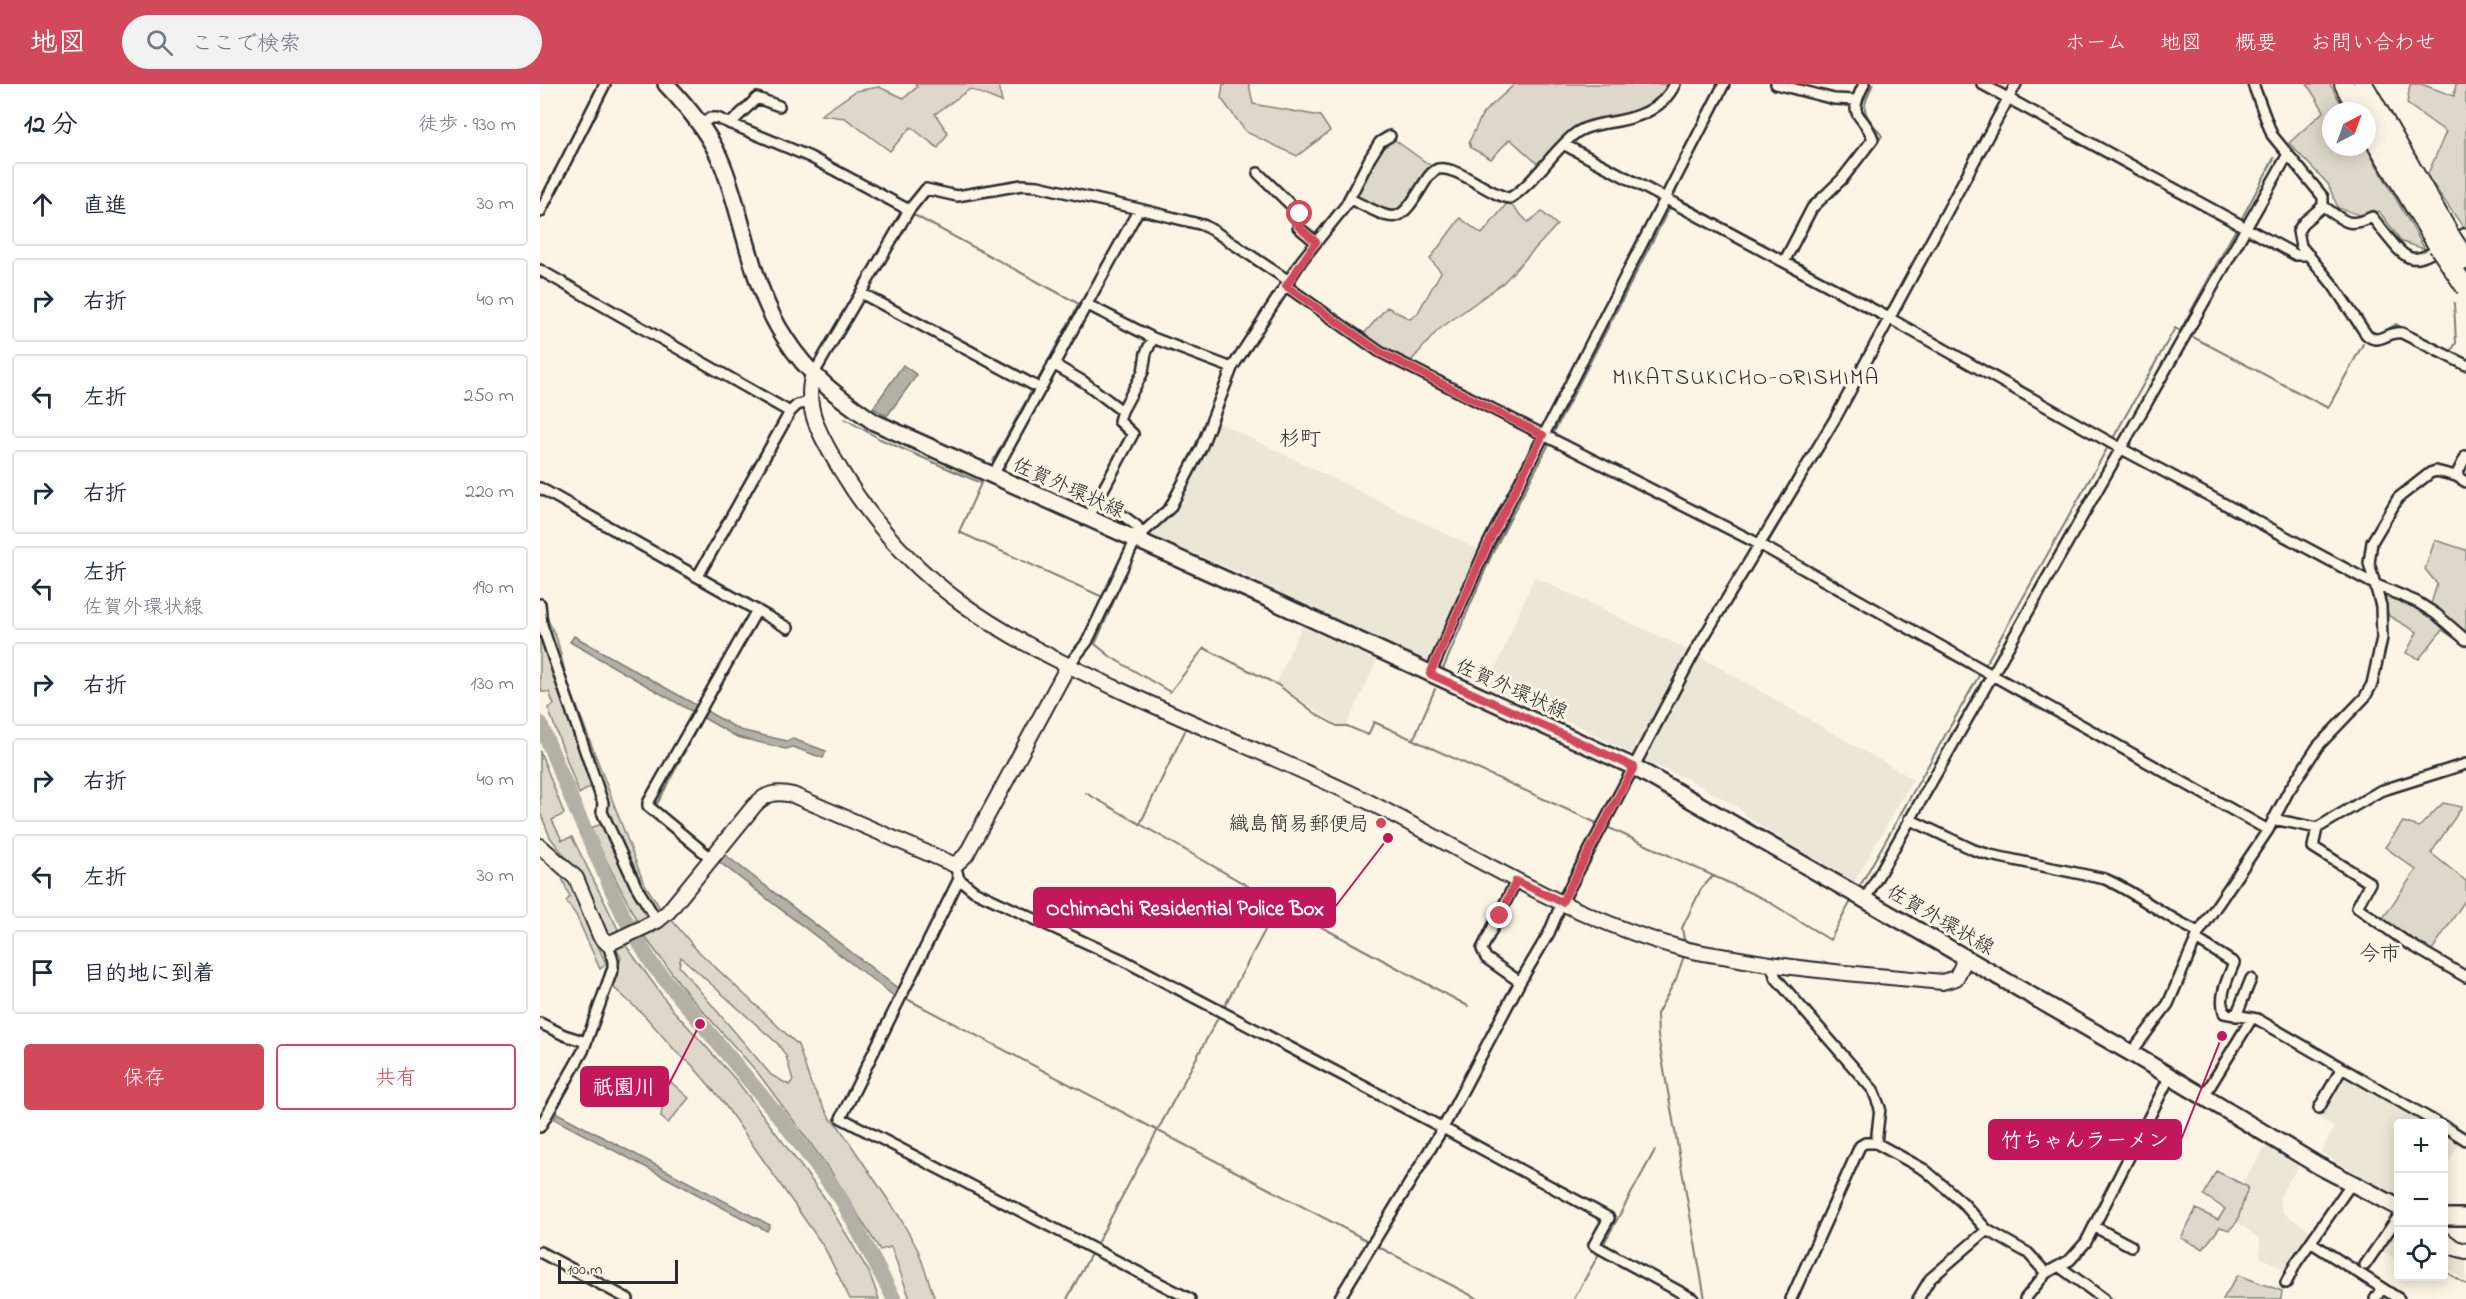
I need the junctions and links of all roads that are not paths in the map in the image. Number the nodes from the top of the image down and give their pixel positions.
1 (604, 84) edge
2 (666, 84) edge
3 (1675, 84) edge
4 (1724, 84) edge
5 (1776, 84) edge
6 (1864, 84) edge
7 (1982, 84) edge
8 (2016, 84) edge
9 (2253, 84) edge
10 (2344, 84) edge
11 (2363, 84) edge
12 (2009, 98) junction
13 (1856, 100) junction
14 (2353, 102) edge
15 (779, 106) dead end
16 (730, 124) junction
17 (701, 125) junction
18 (1390, 136) dead end
19 (2376, 139) edge
20 (1565, 145) junction
21 (2287, 156) junction
22 (1258, 173) dead end
23 (1663, 198) junction
24 (1350, 199) junction
25 (2323, 206) junction
26 (1139, 209) junction
27 (909, 210) junction
28 (540, 212) edge
29 (2246, 227) junction
30 (2452, 240) edge
31 (1316, 242) junction
32 (2309, 255) junction
33 (2466, 260) edge
34 (1784, 262) junction
35 (540, 270) edge
36 (1288, 283) junction
37 (2466, 288) edge
38 (861, 293) junction
39 (1086, 304) junction
40 (1888, 318) junction
41 (1153, 338) junction
42 (1053, 364) junction
43 (2466, 365) edge
44 (1232, 368) junction
45 (813, 375) junction
46 (1039, 388) junction
47 (809, 402) junction
48 (1122, 411) junction
49 (790, 412) junction
50 (1543, 435) junction
51 (2120, 448) junction
52 (2466, 456) edge
53 (993, 475) junction
54 (2456, 476) junction
55 (2466, 482) edge
56 (540, 488) edge
57 (1098, 497) junction
58 (1088, 518) junction
59 (1138, 536) junction
60 (1760, 544) junction
61 (698, 576) junction
62 (2374, 584) junction
63 (540, 604) edge
64 (756, 610) junction
65 (788, 628) dead end
66 (2466, 640) edge
67 (1068, 666) junction
68 (1430, 674) junction
69 (1993, 675) junction
70 (2466, 764) edge
71 (1634, 767) junction
72 (1909, 819) junction
73 (2273, 819) junction
74 (2317, 828) junction
75 (2268, 830) junction
76 (540, 846) edge
77 (712, 859) junction
78 (955, 865) junction
79 (959, 879) junction
80 (1516, 881) junction
81 (1865, 899) junction
82 (1562, 902) junction
83 (657, 921) junction
84 (2198, 935) junction
85 (610, 944) junction
86 (1963, 956) junction
87 (1771, 965) junction
88 (2466, 977) edge
89 (2252, 979) dead end
90 (1520, 982) junction
91 (2236, 1016) junction
92 (2252, 1018) junction
93 (540, 1023) edge
94 (586, 1042) junction
95 (2130, 1053) junction
96 (2342, 1068) junction
97 (2170, 1076) junction
98 (2204, 1096) junction
99 (2319, 1108) dead end
100 (2430, 1119) edge
101 (540, 1126) edge
102 (1443, 1128) junction
103 (2448, 1129) edge
104 (2466, 1140) edge
105 (1876, 1143) junction
106 (2351, 1184) junction
107 (2394, 1205) edge
108 (2448, 1216) edge
109 (2466, 1217) edge
110 (2394, 1223) edge
111 (2095, 1227) junction
112 (1987, 1230) junction
113 (2312, 1243) junction
114 (2448, 1243) edge
115 (2131, 1246) dead end
116 (2466, 1251) edge
117 (540, 1252) edge
118 (2365, 1265) dead end
119 (2060, 1267) junction
120 (2046, 1273) junction
121 (2286, 1283) dead end
122 (2382, 1288) junction
123 (1186, 1298) edge
124 (628, 1299) edge
125 (1339, 1299) edge
126 (1693, 1299) edge
127 (1791, 1299) edge
128 (1918, 1299) edge
129 (2025, 1299) edge
130 (2104, 1299) edge
131 (2375, 1299) edge
132 (2399, 1299) edge

1 - 28 street
2 - 17 main road, 佐賀外環状線
3 - 20 street
4 - 23 street
5 - 13 street
6 - 13 street
7 - 12 street
8 - 12 street
9 - 21 street
10 - 14 highway
11 - 30 highway
12 - 29 street
12 - 40 street
13 - 34 street
15 - 16 street
16 - 17 street
16 - 27 street
17 - 45 main road, 佐賀外環状線
18 - 24 street
19 - 30 highway
20 - 23 street
20 - 24 street
21 - 25 street
21 - 29 street
22 - 31 street
23 - 34 street
23 - 50 street
24 - 31 street
25 - 30 street
25 - 32 street
26 - 27 street
26 - 36 street
26 - 39 street
27 - 38 street
29 - 32 street
29 - 51 street
30 - 33 highway, bridge
30 - 37 highway, bridge
31 - 36 street
32 - 43 street
34 - 40 street
35 - 49 street
36 - 44 street
36 - 50 street
38 - 45 street
38 - 46 street
39 - 41 street
39 - 42 street
40 - 51 street
40 - 60 street
41 - 44 street
41 - 48 street
42 - 46 street
42 - 48 street
44 - 59 street
45 - 47 street
45 - 53 main road, 佐賀外環状線
46 - 53 street
47 - 49 street
47 - 67 street
48 - 57 street
49 - 61 street
50 - 60 street
50 - 68 street
51 - 62 street
51 - 69 street
52 - 54 street
53 - 58 main road, 佐賀外環状線
54 - 55 street
54 - 62 street
56 - 61 street
57 - 58 street
57 - 59 street
58 - 59 main road, 佐賀外環状線
59 - 67 street
59 - 68 main road, 佐賀外環状線
60 - 69 street
60 - 71 street
61 - 64 street
62 - 66 street
62 - 73 street
63 - 83 street
64 - 65 street
64 - 77 street
67 - 78 street
67 - 80 street
68 - 71 main road, 佐賀外環状線
69 - 72 street
69 - 75 street
70 - 74 street
71 - 81 main road, 佐賀外環状線
71 - 82 street
72 - 81 street
72 - 84 street
73 - 74 street
73 - 75 street
74 - 88 street
75 - 84 street
76 - 85 street
77 - 78 street
77 - 83 street
78 - 79 street
79 - 102 street
79 - 123 street
80 - 82 street
80 - 90 street
81 - 86 main road, 佐賀外環状線
82 - 87 street
82 - 90 street
83 - 85 street
84 - 91 street
84 - 95 street
85 - 94 street
86 - 87 street
86 - 95 main road, 佐賀外環状線
87 - 105 street
89 - 91 street
90 - 102 street
91 - 92 street
92 - 96 street
92 - 98 street
93 - 94 street
94 - 101 street
95 - 97 main road, 佐賀外環状線
96 - 99 street
96 - 100 street
97 - 98 main road, 佐賀外環状線
97 - 111 street
98 - 106 main road, 佐賀外環状線
102 - 125 street
102 - 126 street
103 - 104 street
105 - 112 street
105 - 127 street
106 - 107 main road, 佐賀外環状線
106 - 113 street
108 - 109 main road
110 - 118 street
111 - 115 street
111 - 119 street
112 - 120 street
112 - 128 street
113 - 121 street
113 - 122 street
114 - 116 street
117 - 124 street
119 - 120 street
119 - 130 street
120 - 129 street
122 - 131 street
122 - 132 street

